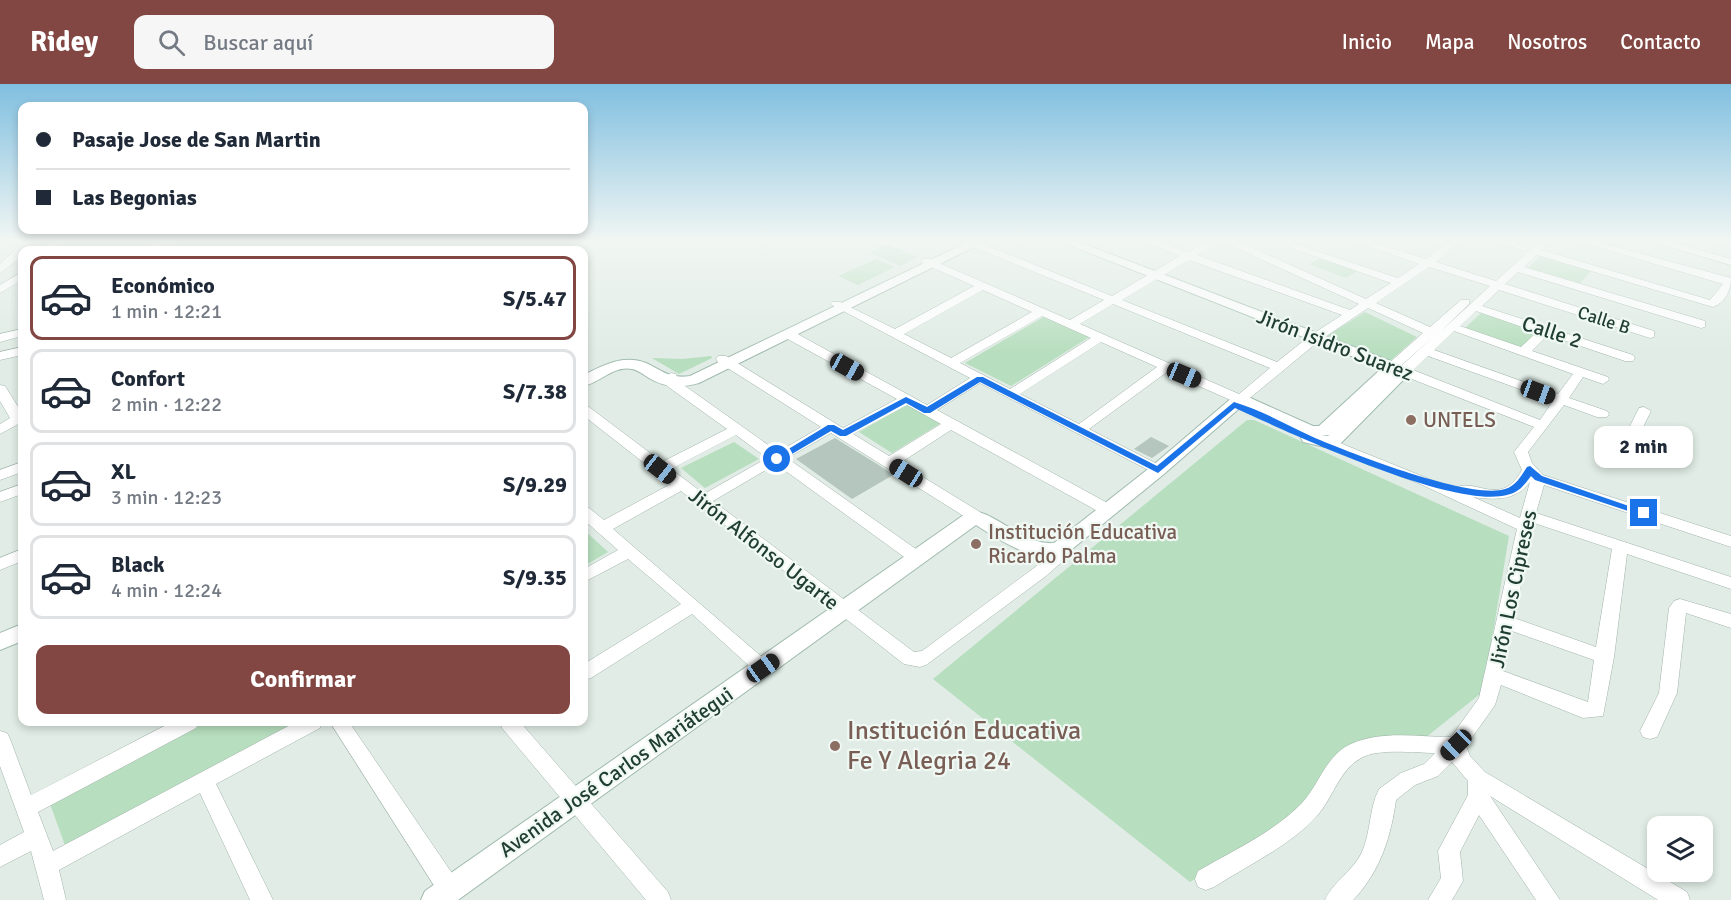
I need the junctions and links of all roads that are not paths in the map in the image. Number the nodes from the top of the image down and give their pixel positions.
1 (898, 277) edge
2 (963, 277) edge
3 (1060, 277) edge
4 (1150, 277) edge
5 (1159, 277) edge
6 (1247, 277) edge
7 (1307, 277) edge
8 (1385, 277) edge
9 (1407, 277) edge
10 (1471, 277) edge
11 (1499, 277) edge
12 (1503, 277) edge
13 (1547, 277) edge
14 (1588, 277) edge
15 (1623, 277) edge
16 (1713, 277) edge
17 (18, 278) edge
18 (1399, 282) junction
19 (1731, 282) edge
20 (1492, 284) junction
21 (983, 286) junction
22 (1579, 287) junction
23 (0, 290) edge
24 (1113, 299) junction
25 (1366, 304) junction
26 (839, 306) junction
27 (1474, 307) junction
28 (1041, 312) junction
29 (1350, 314) junction
30 (1701, 324) dead end
31 (1070, 325) junction
32 (1454, 327) junction
33 (1546, 330) junction
34 (18, 334) edge
35 (788, 334) junction
36 (896, 334) junction
37 (1436, 334) junction
38 (1650, 334) dead end
39 (0, 338) edge
40 (1099, 338) junction
41 (1315, 338) junction
42 (1426, 351) junction
43 (18, 352) edge
44 (1523, 352) junction
45 (0, 356) edge
46 (1629, 358) dead end
47 (726, 362) junction
48 (951, 363) junction
49 (1166, 367) junction
50 (1278, 368) junction
51 (1398, 369) junction
52 (588, 372) edge
53 (1580, 372) junction
54 (980, 378) junction
55 (588, 379) edge
56 (672, 380) junction
57 (1603, 380) dead end
58 (0, 389) edge
59 (1011, 394) junction
60 (906, 400) junction
61 (1560, 400) junction
62 (1237, 402) junction
63 (927, 411) junction
64 (1644, 411) dead end
65 (588, 413) edge
66 (1602, 414) dead end
67 (18, 415) edge
68 (18, 419) edge
69 (951, 424) junction
70 (1543, 426) junction
71 (0, 430) edge
72 (736, 430) junction
73 (837, 430) junction
74 (1079, 430) junction
75 (1635, 430) dead end
76 (1321, 437) junction
77 (777, 459) junction
78 (889, 463) junction
79 (18, 468) edge
80 (660, 469) junction
81 (2, 470) edge
82 (1158, 470) junction
83 (1534, 474) junction
84 (1423, 480) junction
85 (681, 485) junction
86 (18, 490) edge
87 (0, 497) edge
88 (702, 501) junction
89 (1108, 510) junction
90 (588, 516) edge
91 (975, 516) junction
92 (1527, 521) junction
93 (602, 528) junction
94 (1731, 542) edge
95 (1620, 547) junction
96 (1059, 549) junction
97 (629, 551) junction
98 (18, 557) edge
99 (917, 558) junction
100 (0, 564) edge
101 (588, 574) edge
102 (1731, 583) edge
103 (693, 605) junction
104 (844, 611) junction
105 (1504, 621) junction
106 (1731, 621) edge
107 (18, 622) edge
108 (0, 630) edge
109 (18, 634) edge
110 (0, 642) edge
111 (1605, 657) junction
112 (763, 668) junction
113 (588, 671) edge
114 (1495, 675) junction
115 (305, 726) edge
116 (341, 726) edge
117 (512, 726) edge
118 (161, 728) edge
119 (1650, 731) dead end
120 (0, 739) edge
121 (1456, 745) junction
122 (204, 780) junction
123 (1478, 787) junction
124 (577, 800) junction
125 (26, 808) junction
126 (36, 837) junction
127 (0, 857) edge
128 (47, 866) junction
129 (1206, 879) dead end
130 (440, 897) edge
131 (55, 900) edge
132 (262, 900) edge
133 (660, 900) edge
134 (1336, 900) edge
135 (1440, 900) edge
136 (1549, 900) edge
137 (1679, 900) edge

1 - 26 street
2 - 21 street
3 - 24 street
4 - 24 street
5 - 41 street, Jirón Isidro Suarez
6 - 29 street
7 - 25 street
8 - 18 street
9 - 18 street
10 - 20 street, Calle B
11 - 20 street
12 - 20 street
13 - 22 street
14 - 22 street
15 - 19 street
16 - 19 street
17 - 23 street
18 - 25 street
20 - 27 street
20 - 37 street
20 - 38 street, Calle B
21 - 28 street
21 - 36 street
22 - 30 street
24 - 31 street
24 - 50 street
25 - 29 street
25 - 37 street
26 - 35 street
26 - 36 street
26 - 47 street
27 - 32 street
27 - 33 street, Calle 2
28 - 31 street
28 - 48 street
29 - 41 street
31 - 40 street
32 - 37 street
32 - 44 street
33 - 44 street
33 - 46 street, Calle 2
34 - 39 street
35 - 47 street
35 - 60 street
36 - 48 street
37 - 42 street
37 - 51 street
40 - 49 street
40 - 59 street
41 - 50 street
41 - 51 street, Jirón Isidro Suarez
42 - 51 street
42 - 61 street
43 - 45 street
44 - 53 street
47 - 56 street
47 - 73 street
48 - 54 street
49 - 62 street
49 - 74 street
50 - 62 street
51 - 70 street, Jirón Isidro Suarez
51 - 76 street
52 - 56 street
53 - 57 street
53 - 61 street, Jirón Los Cipreses
54 - 59 street
54 - 63 street
55 - 56 street
56 - 72 street
58 - 67 street
59 - 74 street
60 - 63 street
60 - 73 street
61 - 66 street
61 - 70 street, Jirón Los Cipreses
62 - 76 street
62 - 82 street
63 - 69 street
64 - 75 street
65 - 80 street, Jirón Alfonso Ugarte
68 - 71 street
69 - 78 street
69 - 89 street
70 - 83 street, Jirón Los Cipreses
72 - 77 street
72 - 80 street
73 - 77 street
73 - 78 street
74 - 82 street
76 - 84 street
77 - 88 street
77 - 99 street
78 - 91 street
79 - 81 street
80 - 85 street, Jirón Alfonso Ugarte
82 - 89 street
83 - 84 street
83 - 92 street, Jirón Los Cipreses
83 - 94 street
84 - 92 street
85 - 88 street, Jirón Alfonso Ugarte
85 - 93 street
86 - 87 street
88 - 104 street, Jirón Alfonso Ugarte
89 - 96 street
90 - 93 street
91 - 96 street
91 - 99 street, Avenida José Carlos Mariátegui
92 - 95 street
92 - 105 street, Jirón Los Cipreses
93 - 97 street
95 - 102 street
95 - 111 street
96 - 104 street, Jirón Alfonso Ugarte
97 - 101 street
97 - 103 street
98 - 100 street
99 - 104 street, Avenida José Carlos Mariátegui
103 - 112 street
103 - 113 street
104 - 112 street, Avenida José Carlos Mariátegui
105 - 111 street
105 - 114 street, Jirón Los Cipreses
106 - 119 street
107 - 108 street
109 - 110 street
111 - 114 street
112 - 124 street, Avenida José Carlos Mariátegui
114 - 121 street, Jirón Los Cipreses
115 - 122 street
116 - 130 street
117 - 124 street
118 - 125 street
120 - 125 street
121 - 123 street
121 - 129 street
121 - 134 street, Jirón Los Cipreses
122 - 128 street
122 - 132 street
123 - 135 street
123 - 136 street
123 - 137 street
124 - 130 street, Avenida José Carlos Mariátegui
124 - 133 street
125 - 126 street
126 - 127 street
126 - 128 street
128 - 131 street

